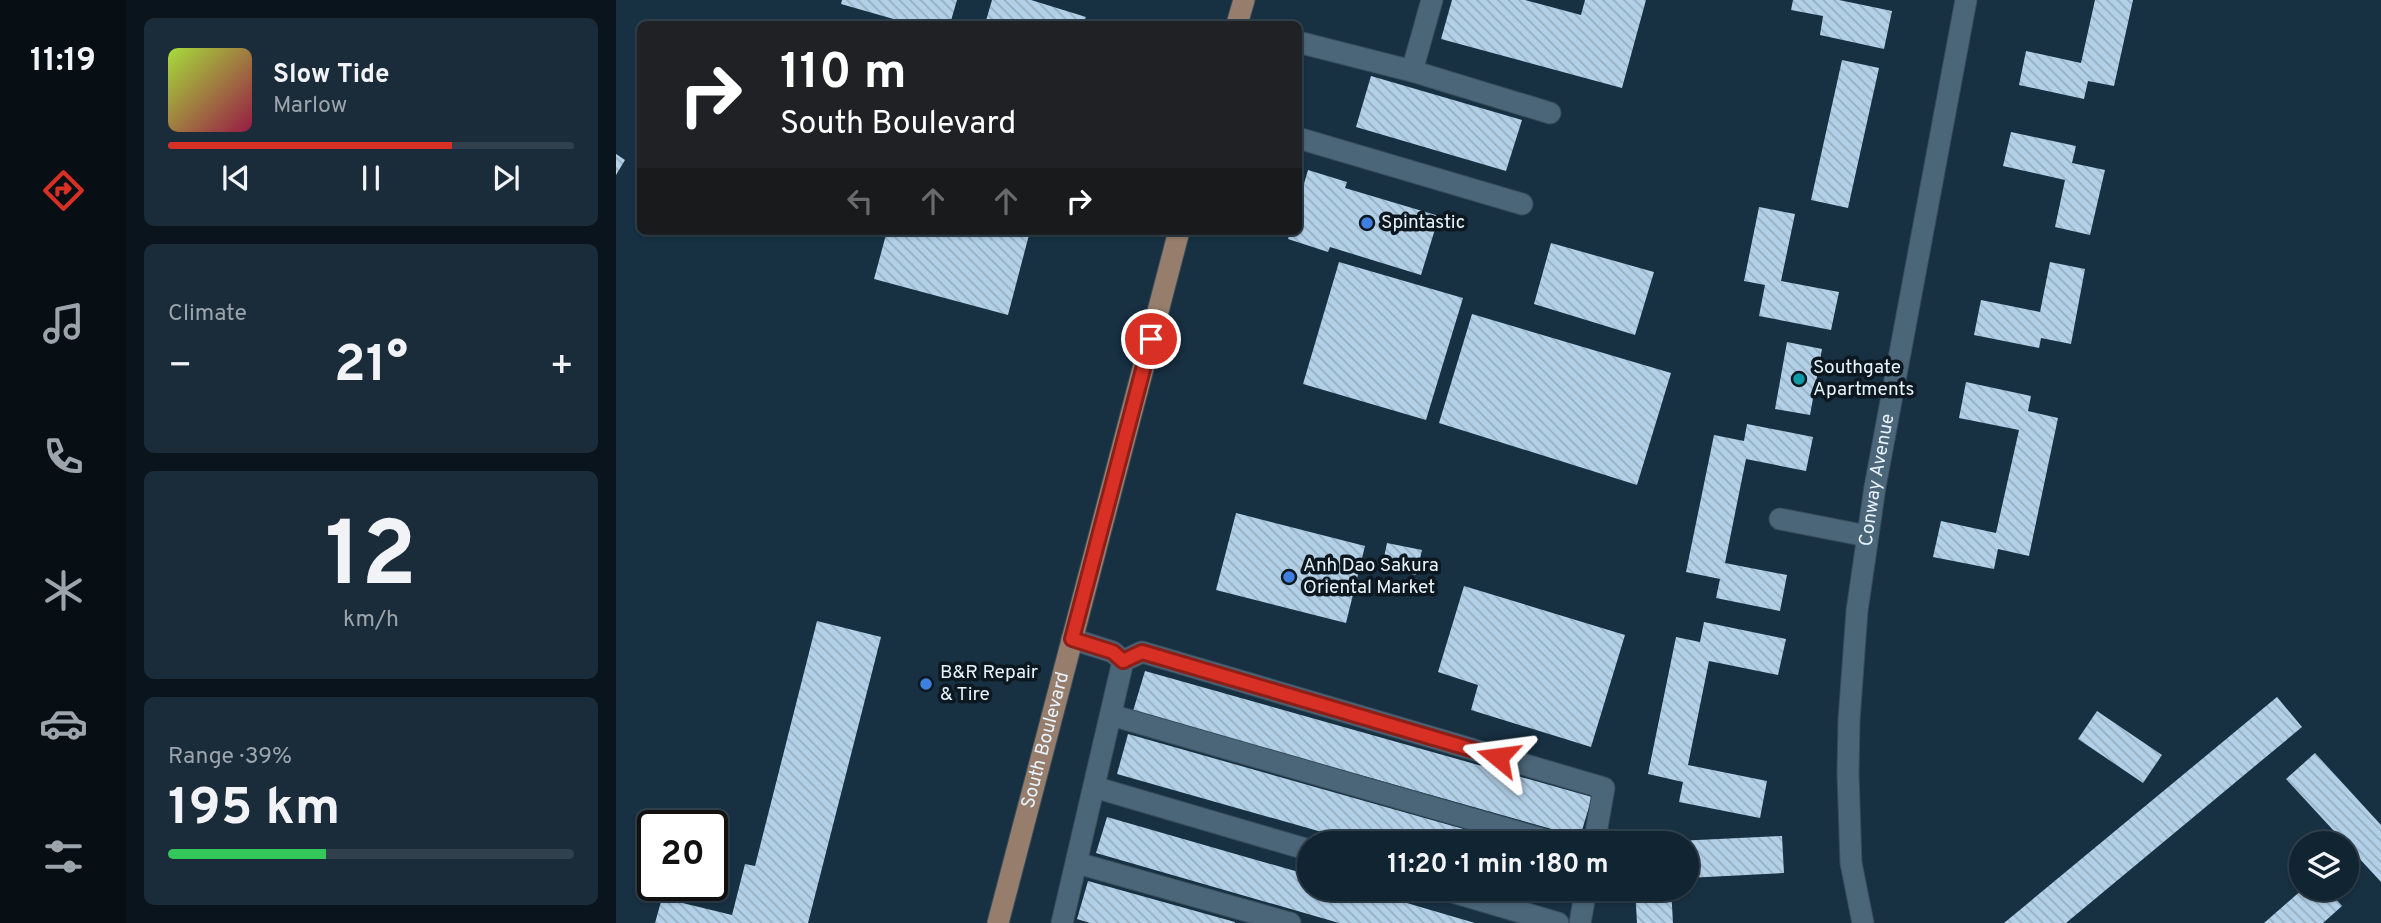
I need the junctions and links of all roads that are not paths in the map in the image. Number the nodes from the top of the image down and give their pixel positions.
1 (1244, 0) edge
2 (1432, 0) edge
3 (1965, 0) edge
4 (1238, 21) edge
5 (1302, 43) edge
6 (1412, 71) junction
7 (1550, 113) dead end
8 (1302, 139) edge
9 (1522, 204) dead end
10 (1178, 235) edge
11 (1780, 519) dead end
12 (1867, 536) junction
13 (1072, 639) junction
14 (1123, 661) junction
15 (1111, 715) junction
16 (1094, 788) junction
17 (1514, 831) edge
18 (1596, 831) edge
19 (1297, 847) edge
20 (1077, 863) junction
21 (1483, 901) edge
22 (1584, 901) edge
23 (998, 923) edge
24 (1062, 923) edge
25 (1290, 923) edge
26 (1558, 923) edge
27 (1580, 923) edge
28 (1863, 923) edge

1 - 4 main road
2 - 6 street
3 - 12 street, Conway Avenue
5 - 6 street
6 - 7 street
8 - 9 street
10 - 13 main road, South Boulevard
11 - 12 street
12 - 28 street, Conway Avenue
13 - 14 street
13 - 23 main road, South Boulevard
14 - 15 street
14 - 18 street
15 - 16 street
15 - 17 street
16 - 19 street
16 - 20 street
20 - 24 street
20 - 25 street
21 - 26 street
22 - 27 street

